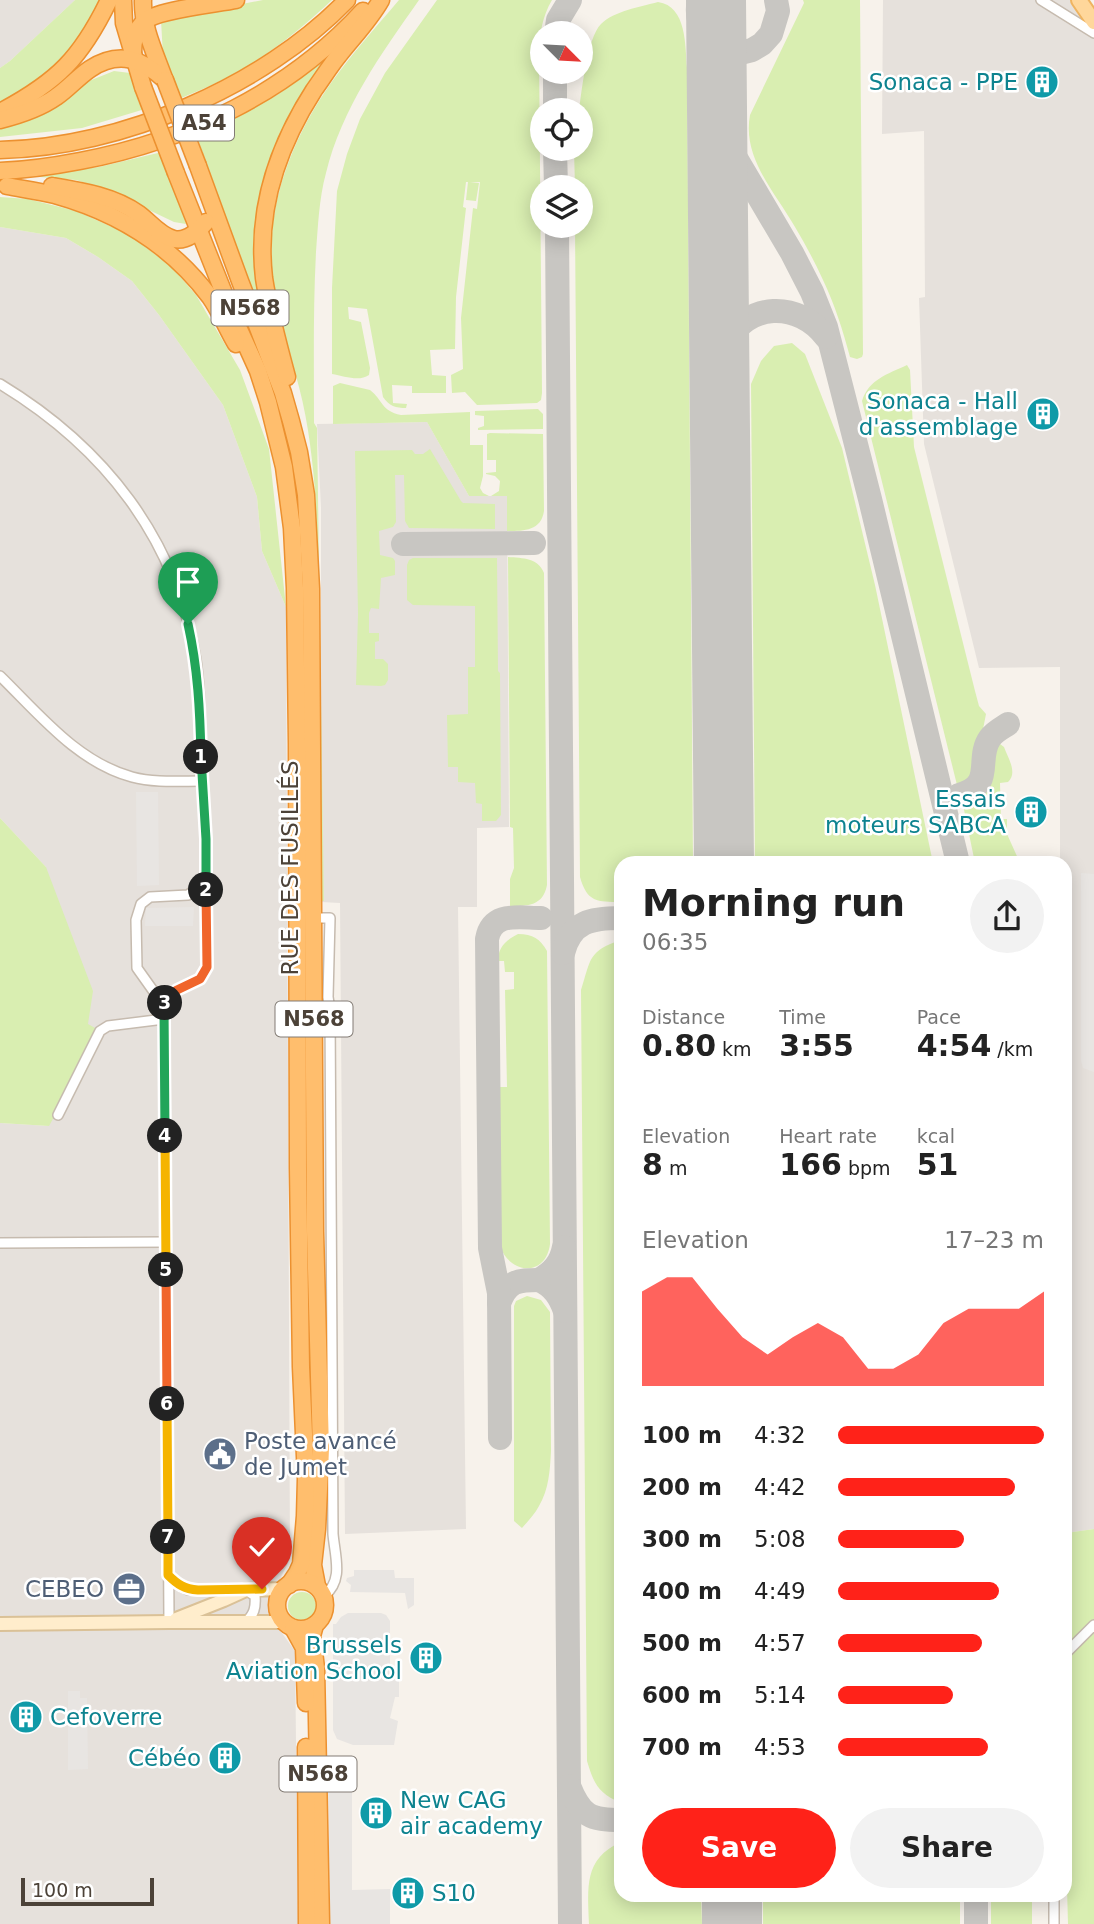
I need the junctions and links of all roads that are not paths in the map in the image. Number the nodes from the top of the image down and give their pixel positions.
1 (109, 0) edge
2 (123, 0) edge
3 (143, 0) edge
4 (187, 0) edge
5 (236, 0) edge
6 (348, 0) edge
7 (373, 0) edge
8 (381, 0) edge
9 (1041, 0) edge
10 (1079, 0) edge
11 (211, 5) junction
12 (144, 20) junction
13 (1094, 22) edge
14 (1094, 33) edge
15 (134, 56) junction
16 (165, 80) junction
17 (0, 112) edge
18 (0, 120) edge
19 (0, 150) edge
20 (2, 181) edge
21 (213, 208) junction
22 (200, 229) junction
23 (0, 384) edge
24 (277, 438) junction
25 (299, 452) junction
26 (0, 676) edge
27 (202, 782) junction
28 (205, 876) junction
29 (321, 918) junction
30 (164, 1006) junction
31 (164, 1019) junction
32 (58, 1115) dead end
33 (165, 1242) junction
34 (0, 1243) edge
35 (168, 1575) junction
36 (286, 1587) junction
37 (246, 1590) junction
38 (320, 1591) junction
39 (169, 1622) junction
40 (246, 1622) junction
41 (0, 1624) edge
42 (289, 1625) junction
43 (315, 1625) junction
44 (1094, 1625) edge
45 (1072, 1647) edge
46 (316, 1668) junction
47 (327, 1734) dead end
48 (1054, 1902) edge
49 (307, 1924) edge
50 (321, 1924) edge
51 (1054, 1924) edge

1 - 17 highway
2 - 15 highway, N568
3 - 12 highway, N568
4 - 11 highway
5 - 11 highway
6 - 19 highway, A54
7 - 20 highway, A54
8 - 25 highway
9 - 14 street
10 - 13 main road
11 - 12 highway
12 - 15 highway
12 - 16 highway, N568
15 - 16 highway
15 - 18 highway
15 - 22 highway, RUE DES FUSILLÉS / N568, bridge
16 - 21 highway, RUE DES FUSILLÉS / N568, bridge
20 - 22 highway
20 - 24 highway
21 - 22 highway
21 - 25 highway, RUE DES FUSILLÉS / N568
22 - 24 highway, RUE DES FUSILLÉS / N568
23 - 27 street
24 - 36 highway, RUE DES FUSILLÉS / N568
25 - 29 highway, RUE DES FUSILLÉS / N568
26 - 27 street
27 - 28 street
28 - 30 street
28 - 30 street
29 - 38 highway, RUE DES FUSILLÉS / N568
29 - 38 street
30 - 31 street
31 - 32 street
31 - 33 street
33 - 34 street
33 - 35 street
35 - 37 street
35 - 39 street
36 - 37 street
36 - 38 highway
36 - 42 highway, N568
37 - 39 street
37 - 40 street
38 - 43 highway, N568
39 - 40 street
39 - 41 street
40 - 42 street
42 - 43 highway
42 - 49 highway, N568
43 - 46 highway, N568
44 - 45 street
46 - 47 highway
46 - 50 highway, N568
48 - 51 street

